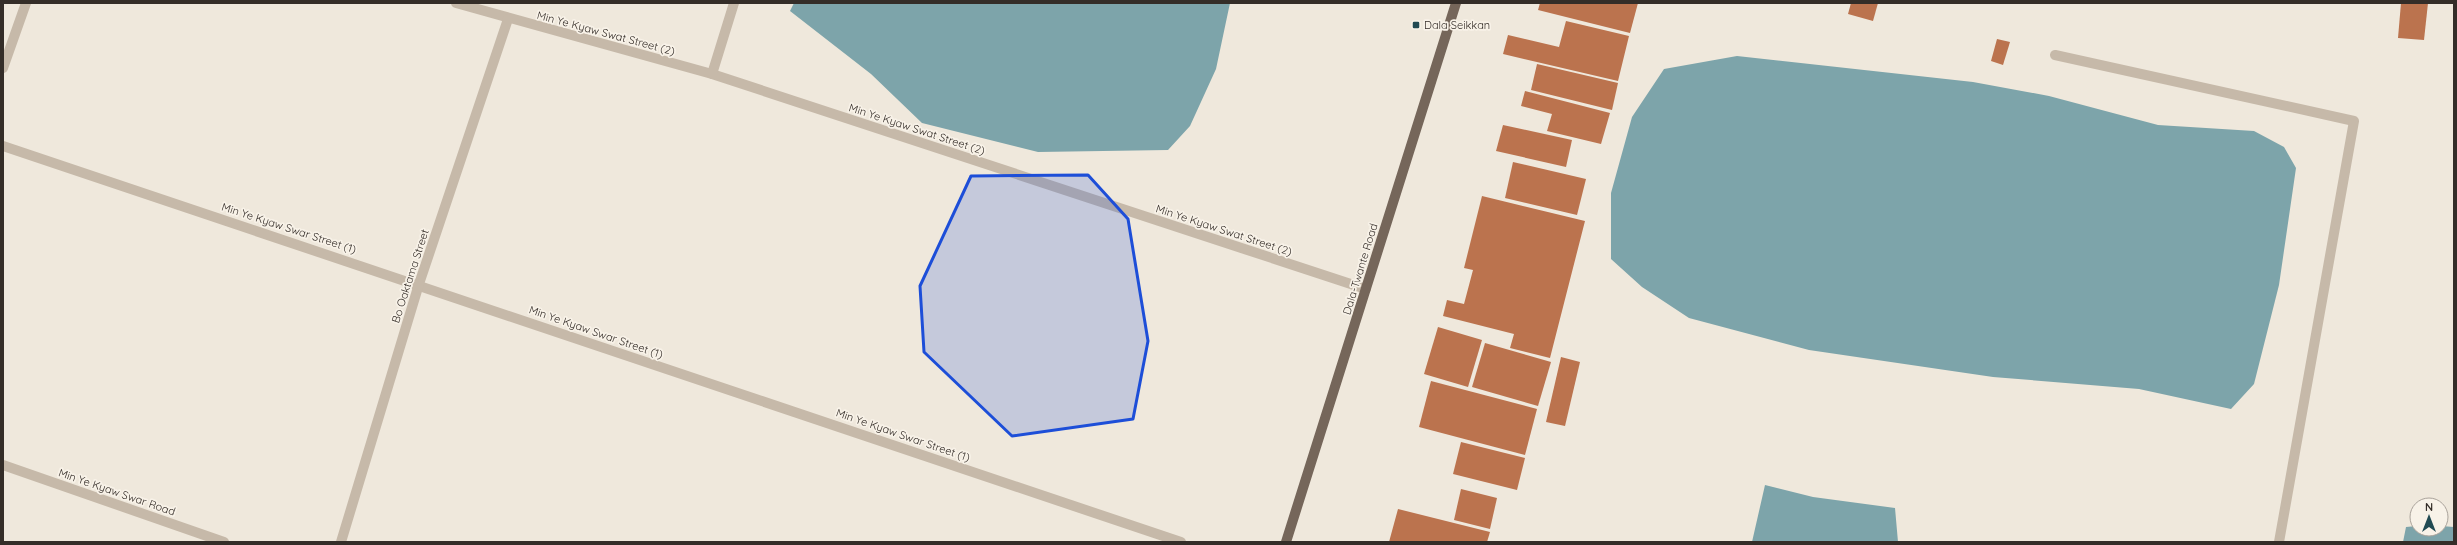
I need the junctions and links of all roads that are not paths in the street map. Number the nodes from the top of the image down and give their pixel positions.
1 (26, 3) edge
2 (456, 3) edge
3 (734, 3) edge
4 (1456, 3) edge
5 (508, 19) junction
6 (2055, 55) dead end
7 (3, 68) edge
8 (712, 74) junction
9 (3, 146) edge
10 (418, 284) junction
11 (1366, 289) junction
12 (3, 465) edge
13 (224, 542) edge
14 (341, 542) edge
15 (1181, 542) edge
16 (1286, 542) edge
17 (2279, 542) edge

1 - 7 street
2 - 5 street, Min Ye Kyaw Swat Street (2)
3 - 8 street
4 - 11 main road, Dala-Twante Road
5 - 8 street, Min Ye Kyaw Swat Street (2)
5 - 10 street, Bo Oaktama Street
6 - 17 street
8 - 11 street, Min Ye Kyaw Swat Street (2)
9 - 10 street, Min Ye Kyaw Swar Street (1)
10 - 14 street, Bo Oaktama Street
10 - 15 street, Min Ye Kyaw Swar Street (1)
11 - 16 main road, Dala-Twante Road
12 - 13 street, Min Ye Kyaw Swar Road

